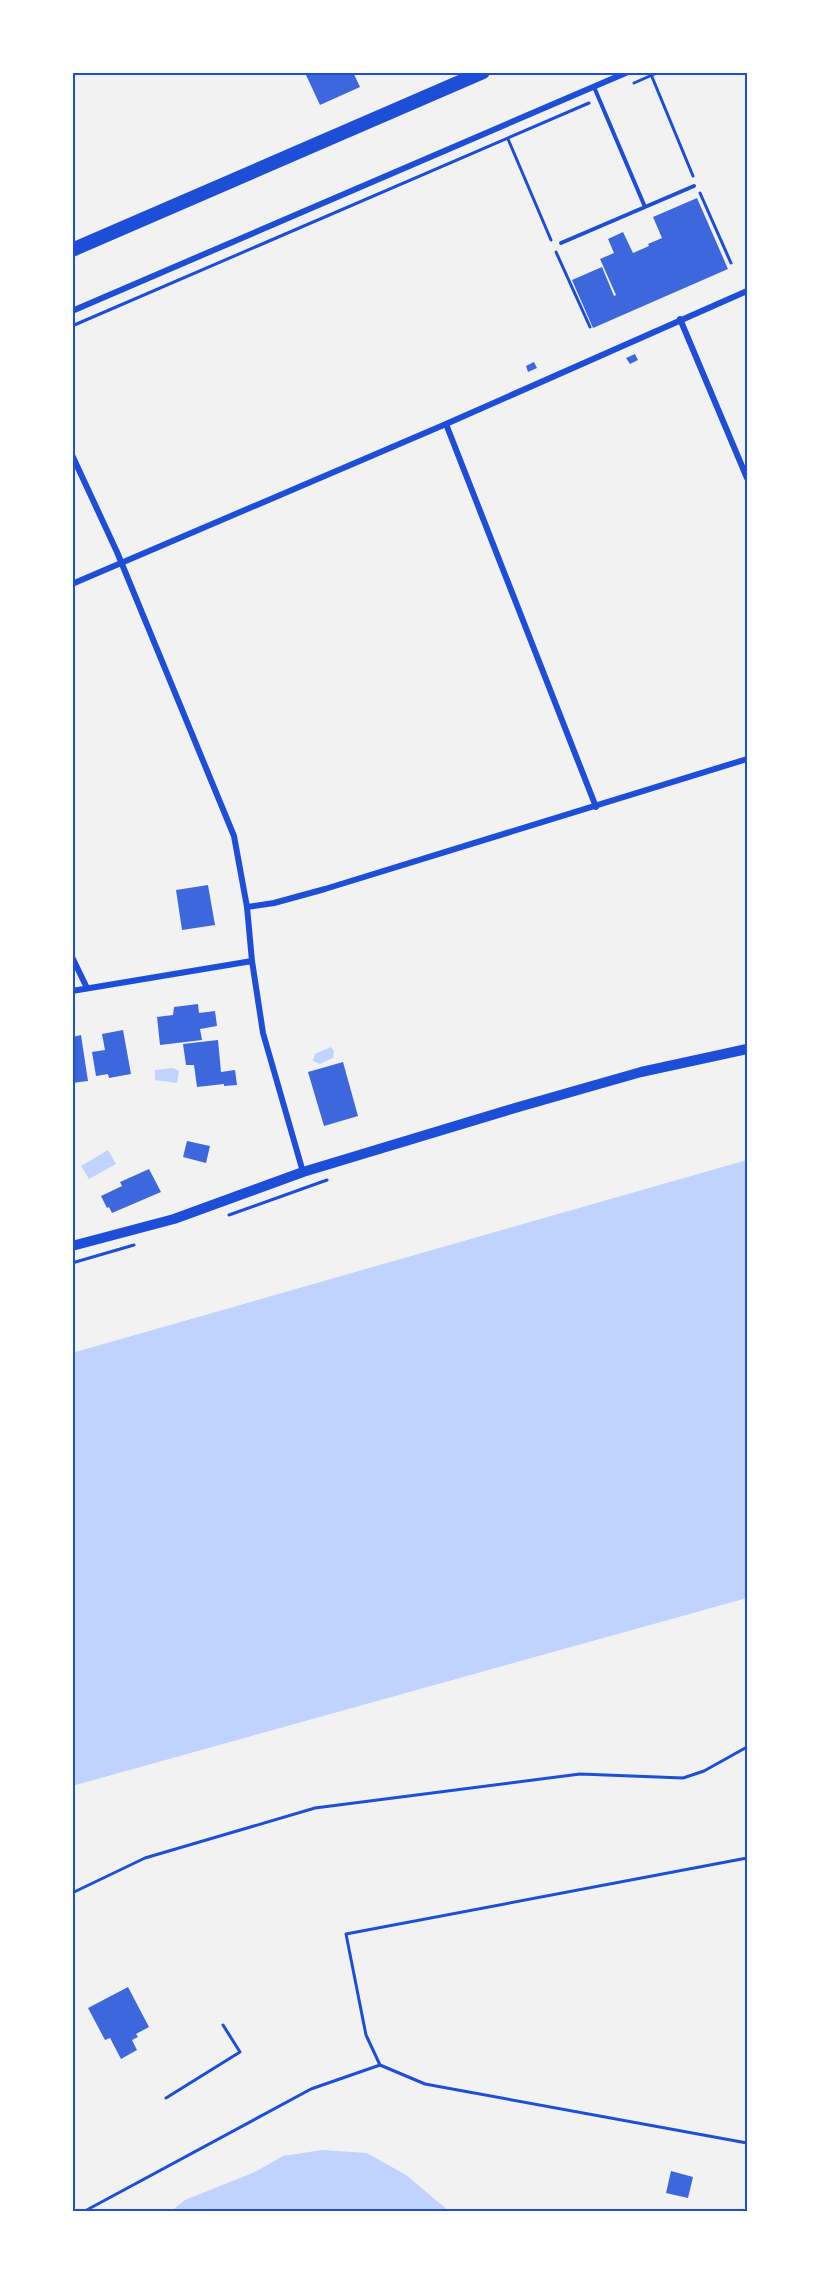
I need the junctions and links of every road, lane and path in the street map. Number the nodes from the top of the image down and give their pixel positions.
1 (483, 72) edge
2 (628, 72) edge
3 (660, 72) edge
4 (650, 74) edge
5 (630, 85) dead end
6 (594, 87) junction
7 (599, 98) junction
8 (502, 126) junction
9 (508, 138) junction
10 (694, 186) dead end
11 (645, 207) junction
12 (561, 243) dead end
13 (72, 250) edge
14 (731, 263) dead end
15 (747, 291) edge
16 (72, 311) edge
17 (680, 319) junction
18 (72, 326) edge
19 (590, 327) dead end
20 (446, 424) junction
21 (72, 455) edge
22 (747, 478) edge
23 (121, 562) junction
24 (72, 584) edge
25 (747, 759) edge
26 (596, 807) junction
27 (247, 907) junction
28 (72, 957) edge
29 (252, 961) junction
30 (87, 988) junction
31 (72, 992) edge
32 (747, 1049) edge
33 (303, 1172) junction
34 (331, 1179) dead end
35 (220, 1218) dead end
36 (144, 1242) dead end
37 (72, 1246) edge
38 (72, 1263) edge
39 (747, 1747) edge
40 (747, 1858) edge
41 (72, 1893) edge
42 (223, 2025) dead end
43 (380, 2065) junction
44 (166, 2098) dead end
45 (747, 2144) edge
46 (82, 2212) edge

1 - 13 highway
2 - 6 street
3 - 4 path
4 - 5 path
4 - 14 path
6 - 7 lane
6 - 8 street
7 - 9 path
7 - 11 lane
8 - 9 path
8 - 16 street
9 - 18 path
9 - 19 path
10 - 11 lane
11 - 12 lane
15 - 17 street
17 - 20 street
17 - 22 street
20 - 23 street
20 - 26 street
21 - 23 street
23 - 24 street
23 - 27 street
25 - 26 street
26 - 27 street
27 - 29 street
28 - 30 street
29 - 30 street
29 - 33 street
30 - 31 street
32 - 33 street
33 - 37 street
34 - 35 path
36 - 38 path
39 - 41 path
40 - 43 path
42 - 44 path
43 - 45 path
43 - 46 path

